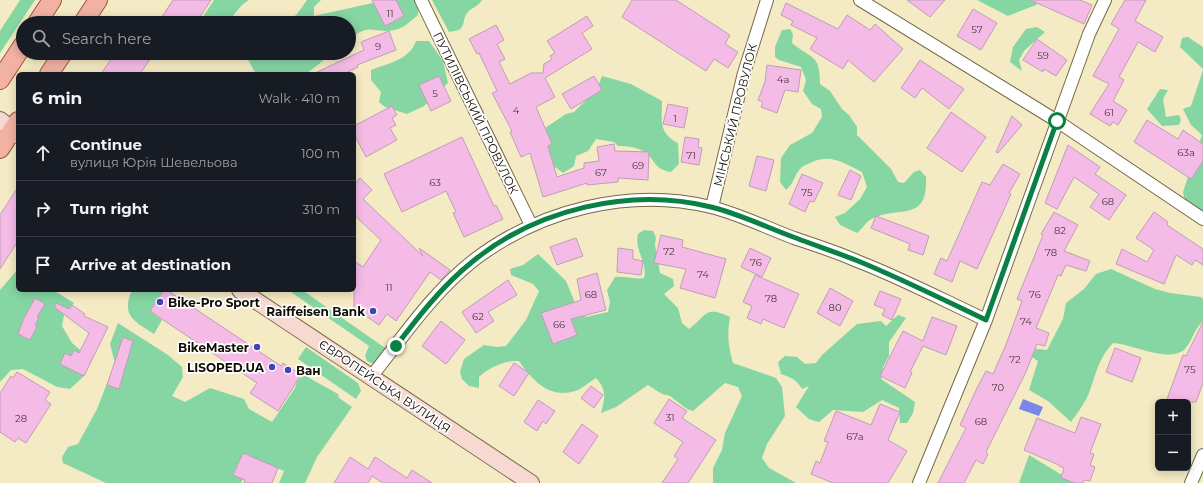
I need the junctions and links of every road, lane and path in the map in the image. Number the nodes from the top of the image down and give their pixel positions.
1 (52, 0) edge
2 (98, 0) edge
3 (421, 0) edge
4 (767, 0) edge
5 (860, 0) edge
6 (1105, 0) edge
7 (42, 16) edge
8 (87, 16) edge
9 (16, 56) edge
10 (58, 60) edge
11 (50, 72) edge
12 (0, 80) edge
13 (1057, 121) junction
14 (12, 126) edge
15 (0, 149) edge
16 (712, 207) junction
17 (1203, 219) edge
18 (531, 226) junction
19 (243, 292) edge
20 (986, 320) junction
21 (371, 377) junction
22 (1203, 455) edge
23 (530, 483) edge
24 (919, 483) edge
25 (1192, 483) edge

1 - 7 main road
2 - 8 main road
3 - 18 street, ПУТИЛІВСЬКИЙ ПРОВУЛОК
4 - 16 street, МІНСЬКИЙ ПРОВУЛОК
5 - 13 street
6 - 13 street
9 - 12 main road
10 - 11 main road
13 - 17 street
13 - 20 street
14 - 15 main road
16 - 18 street
16 - 20 street
18 - 21 street
19 - 21 main road, ЄВРОПЕЙСЬКА ВУЛИЦЯ
20 - 24 street
21 - 23 main road, ЄВРОПЕЙСЬКА ВУЛИЦЯ
22 - 25 street

